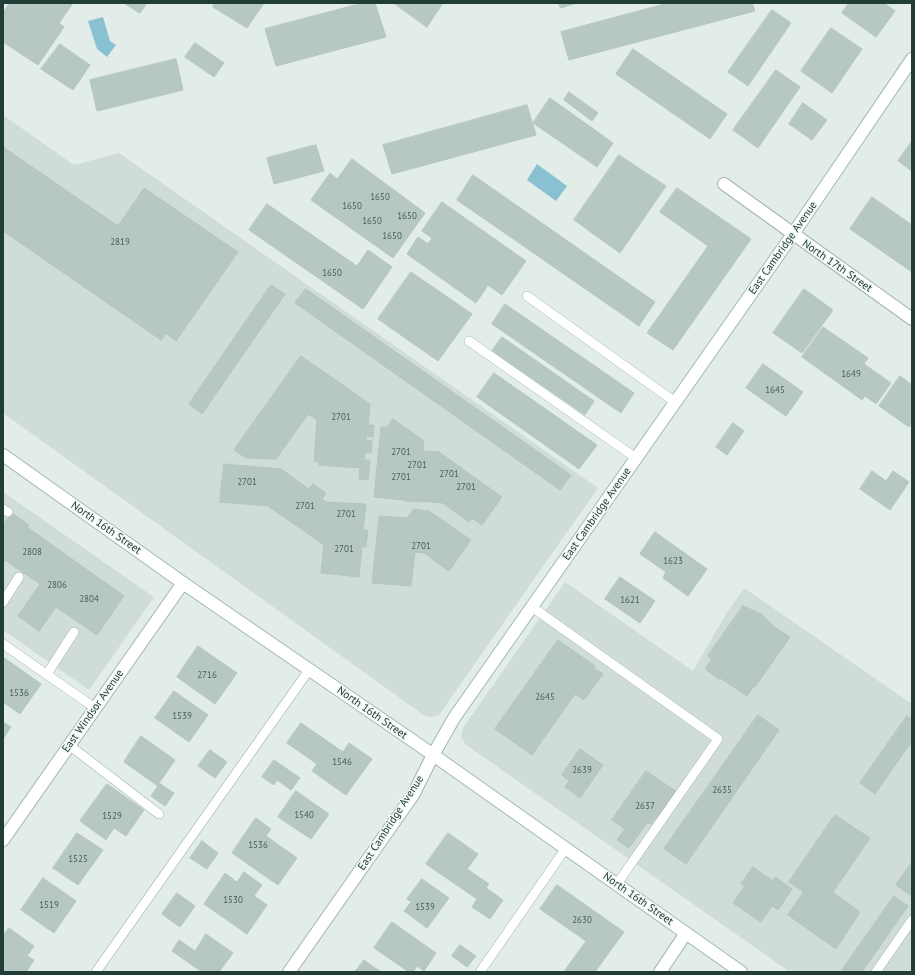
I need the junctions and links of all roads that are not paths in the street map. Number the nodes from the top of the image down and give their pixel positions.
1 (912, 59) edge
2 (724, 184) dead end
3 (793, 234) junction
4 (527, 296) dead end
5 (912, 319) edge
6 (468, 341) dead end
7 (675, 402) junction
8 (3, 454) edge
9 (636, 458) junction
10 (19, 577) dead end
11 (183, 583) junction
12 (3, 602) edge
13 (532, 607) junction
14 (74, 632) dead end
15 (3, 644) edge
16 (309, 670) junction
17 (47, 674) junction
18 (95, 708) junction
19 (69, 745) junction
20 (434, 755) junction
21 (159, 814) dead end
22 (3, 840) edge
23 (566, 848) junction
24 (617, 884) junction
25 (912, 920) edge
26 (686, 933) junction
27 (96, 972) edge
28 (289, 972) edge
29 (480, 972) edge
30 (660, 972) edge
31 (741, 972) edge
32 (876, 972) edge

1 - 3 street, East Cambridge Avenue
2 - 3 street, North 17th Street
3 - 5 street, North 17th Street
3 - 7 street, East Cambridge Avenue
4 - 7 lane
6 - 9 lane
7 - 9 street, East Cambridge Avenue
8 - 11 street, North 16th Street
9 - 13 street, East Cambridge Avenue
10 - 12 lane
11 - 16 street, North 16th Street
11 - 18 street, East Windsor Avenue
13 - 20 street, East Cambridge Avenue
13 - 24 lane
14 - 17 lane
15 - 17 lane
16 - 20 street, North 16th Street
16 - 27 lane
17 - 18 lane
18 - 19 street, East Windsor Avenue
19 - 21 lane
19 - 22 street, East Windsor Avenue
20 - 23 street, North 16th Street
20 - 28 street, East Cambridge Avenue
23 - 24 street, North 16th Street
23 - 29 lane
24 - 26 street, North 16th Street
25 - 32 lane
26 - 30 street
26 - 31 street, North 16th Street

